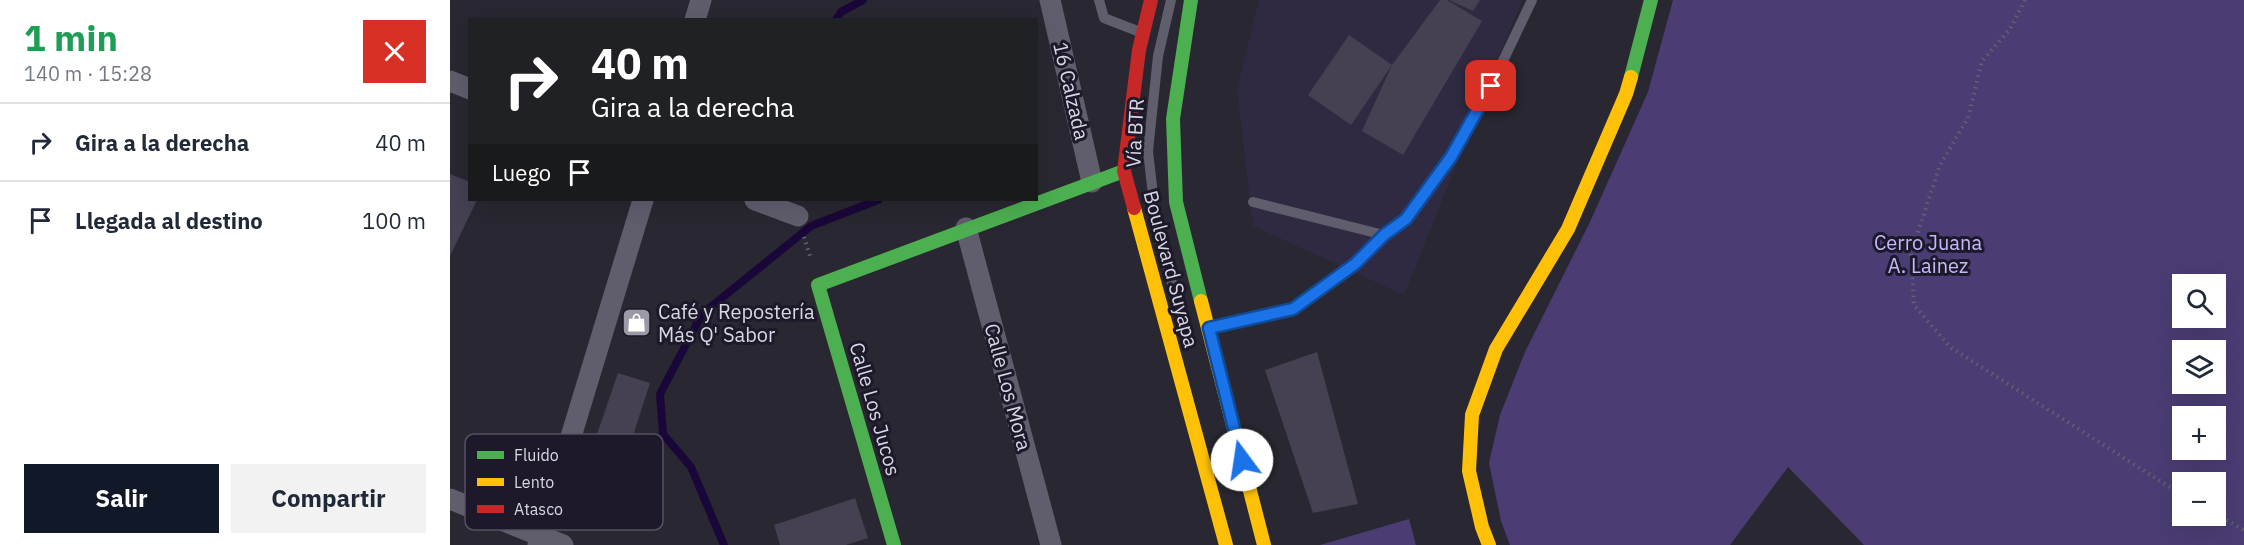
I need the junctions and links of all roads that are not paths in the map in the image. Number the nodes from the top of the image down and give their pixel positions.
1 (701, 0) edge
2 (1050, 0) edge
3 (1099, 0) edge
4 (1151, 0) edge
5 (1171, 0) edge
6 (1191, 0) edge
7 (1532, 0) edge
8 (1651, 0) edge
9 (696, 18) edge
10 (1143, 33) junction
11 (450, 81) edge
12 (468, 87) edge
13 (1124, 171) junction
14 (1092, 182) junction
15 (642, 201) edge
16 (758, 201) edge
17 (1253, 202) dead end
18 (798, 216) road end
19 (966, 228) junction
20 (1384, 235) junction
21 (1209, 328) junction
22 (1187, 336) dead end
23 (571, 434) edge
24 (450, 500) edge
25 (465, 507) edge
26 (515, 530) edge
27 (539, 541) edge
28 (563, 545) edge
29 (894, 545) edge
30 (1051, 545) edge
31 (1226, 545) edge
32 (1264, 545) edge
33 (1489, 545) edge

1 - 9 street
2 - 14 street, 16 Calzada
3 - 10 lane
4 - 10 street, Boulevard Suyapa
5 - 22 lane, Vía BTR
6 - 21 street, Boulevard Suyapa
7 - 20 lane
8 - 33 street
10 - 13 street, Boulevard Suyapa
11 - 12 street
13 - 14 street
13 - 31 street, Boulevard Suyapa
14 - 19 street
15 - 23 street
16 - 18 street
17 - 20 lane
19 - 29 street, Calle Los Jucos
19 - 30 street, Calle Los Mora
20 - 21 lane
21 - 32 street, Boulevard Suyapa
24 - 25 street
26 - 27 street
27 - 28 street

